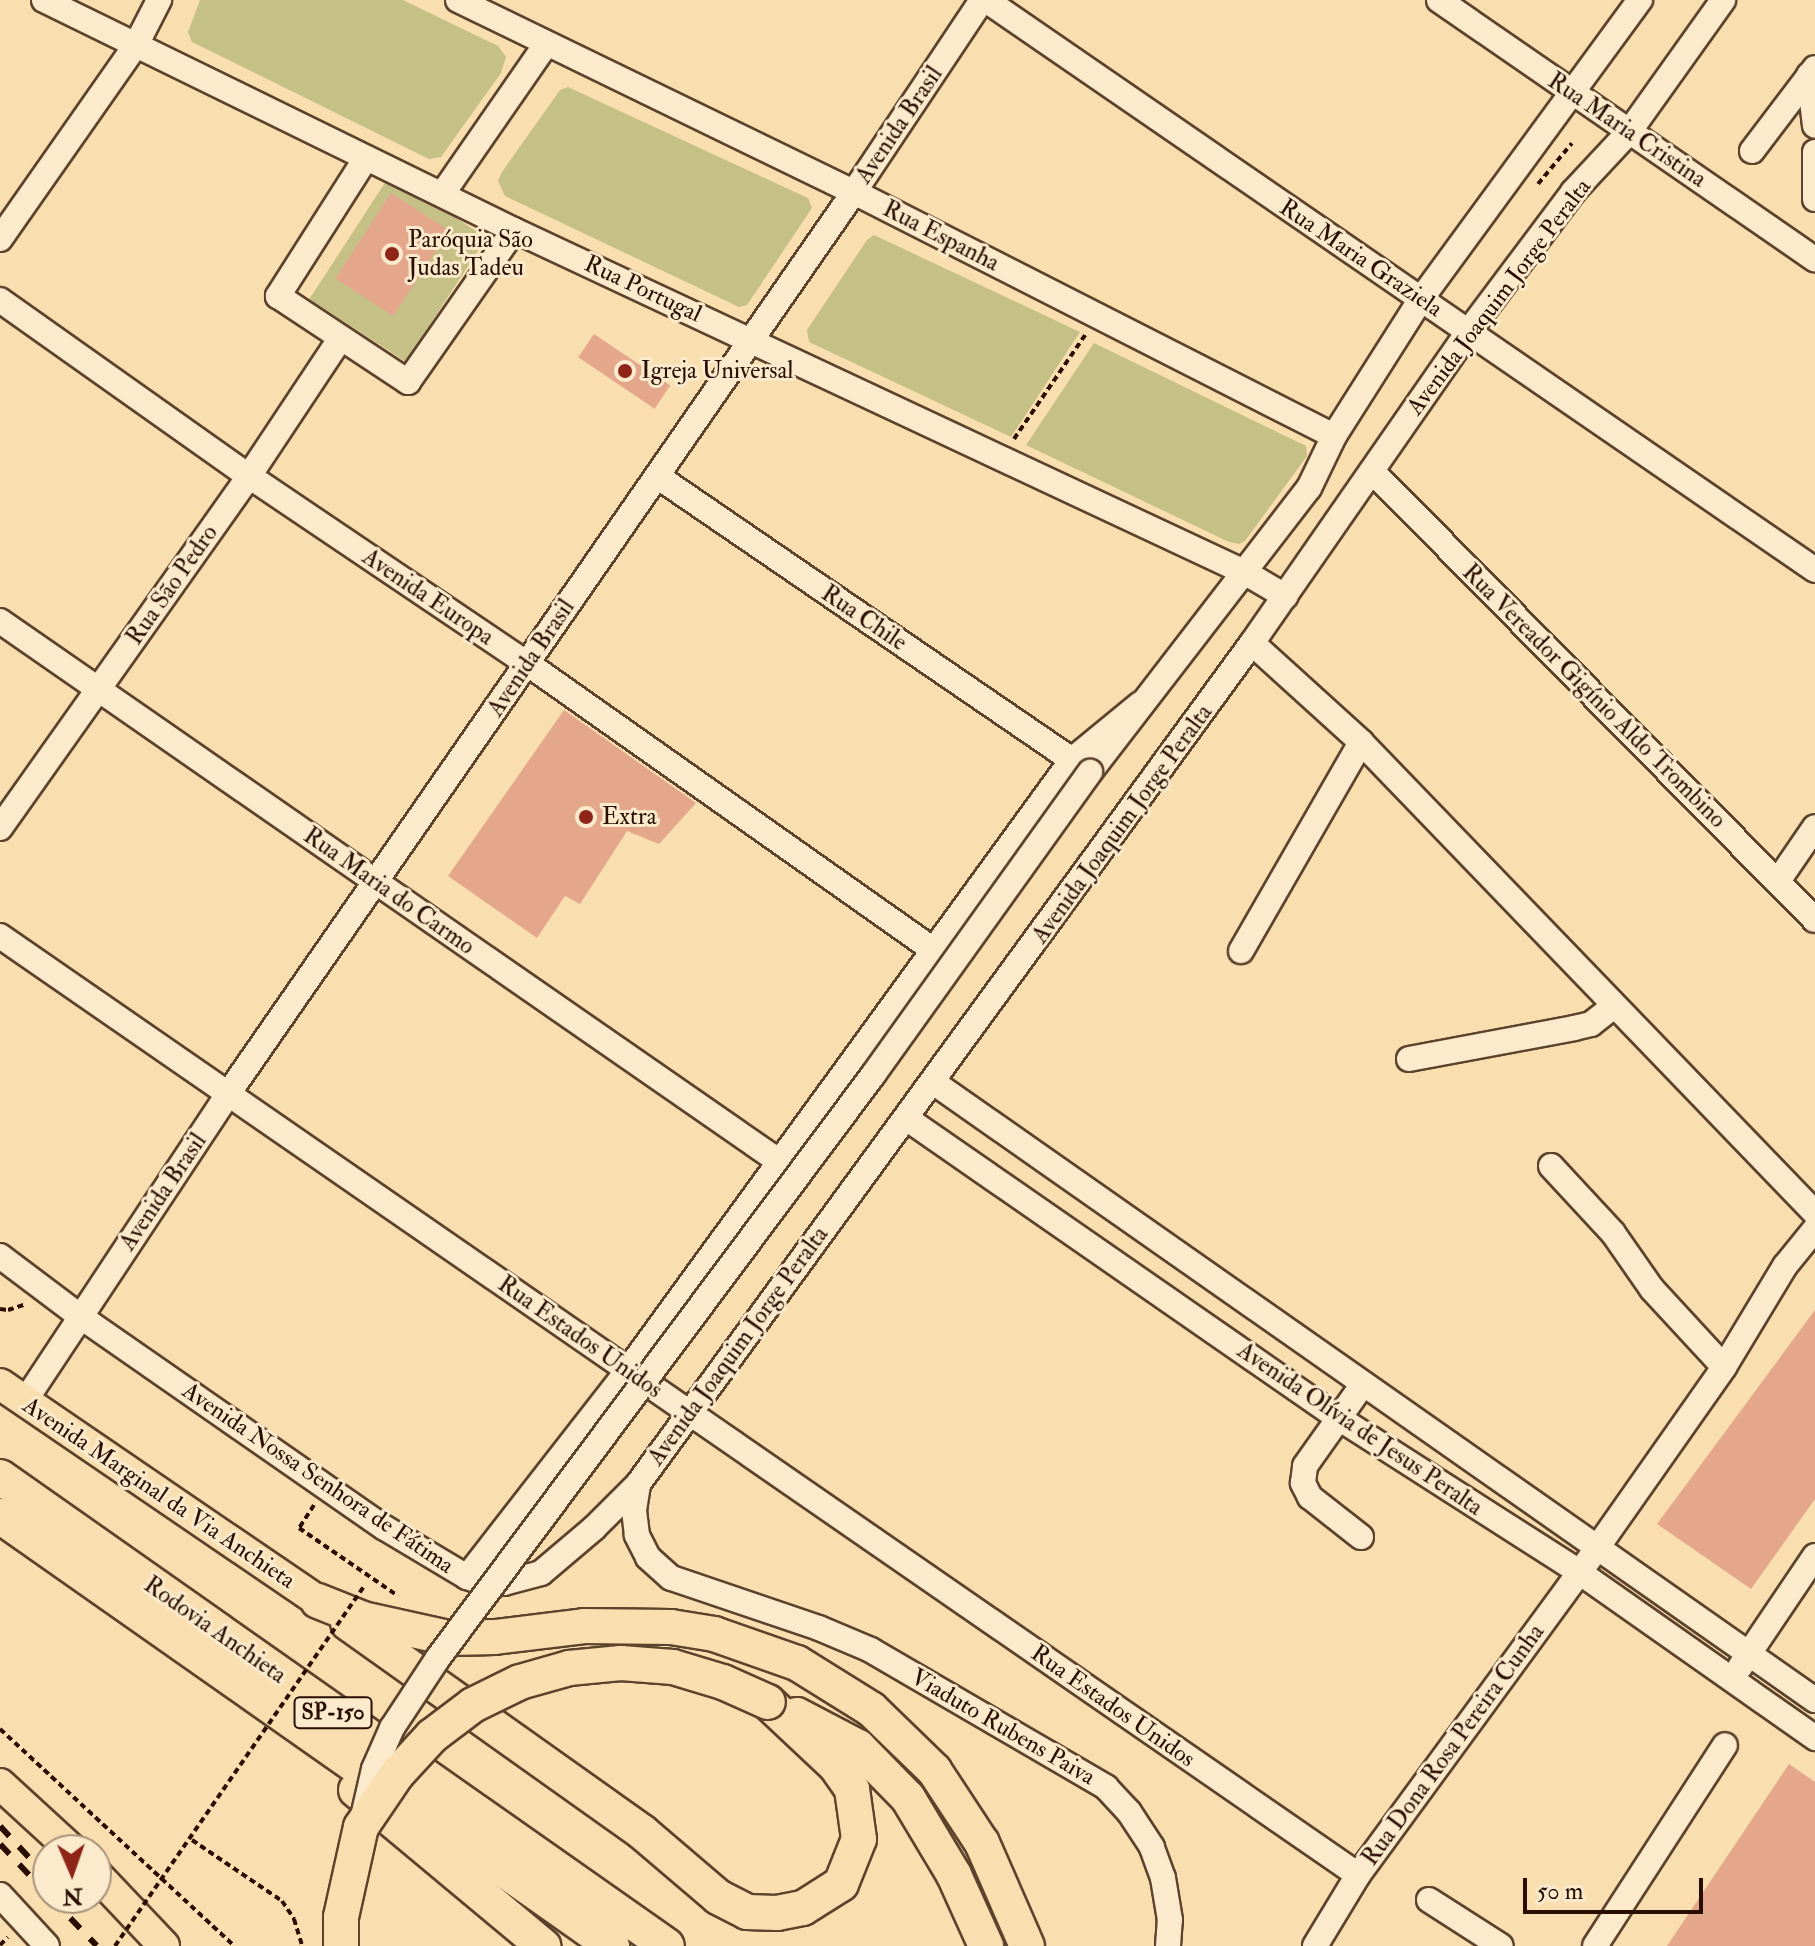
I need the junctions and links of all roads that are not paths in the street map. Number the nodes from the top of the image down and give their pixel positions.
1 (44, 0) edge
2 (159, 0) edge
3 (458, 0) edge
4 (984, 0) edge
5 (1439, 0) edge
6 (1640, 0) edge
7 (1723, 0) edge
8 (546, 44) junction
9 (136, 45) junction
10 (1812, 72) edge
11 (1572, 93) junction
12 (1815, 126) edge
13 (1629, 132) junction
14 (1752, 151) dead end
15 (1815, 152) edge
16 (366, 158) junction
17 (854, 192) junction
18 (443, 193) junction
19 (1815, 199) edge
20 (514, 230) junction
21 (0, 239) edge
22 (1815, 259) edge
23 (1421, 299) junction
24 (0, 300) edge
25 (1468, 332) junction
26 (340, 339) junction
27 (752, 339) junction
28 (1334, 436) junction
29 (1373, 472) junction
30 (249, 476) junction
31 (657, 476) junction
32 (1815, 570) edge
33 (1244, 572) junction
34 (1285, 596) junction
35 (0, 621) edge
36 (1252, 643) junction
37 (528, 664) junction
38 (100, 689) junction
39 (1361, 742) junction
40 (1081, 766) junction
41 (1815, 827) edge
42 (0, 828) edge
43 (1778, 881) junction
44 (377, 883) junction
45 (1815, 920) edge
46 (0, 936) edge
47 (934, 950) junction
48 (1241, 951) dead end
49 (1614, 1006) junction
50 (1409, 1059) dead end
51 (933, 1082) junction
52 (228, 1094) junction
53 (906, 1118) junction
54 (777, 1160) junction
55 (1551, 1166) dead end
56 (1815, 1213) edge
57 (1815, 1229) edge
58 (0, 1256) edge
59 (1238, 1295) junction
60 (81, 1317) junction
61 (1211, 1330) junction
62 (1724, 1367) junction
63 (628, 1370) junction
64 (0, 1384) edge
65 (1363, 1384) junction
66 (25, 1401) junction
67 (689, 1412) junction
68 (1337, 1417) junction
69 (0, 1477) edge
70 (638, 1484) junction
71 (0, 1516) edge
72 (1361, 1537) dead end
73 (1597, 1548) junction
74 (1815, 1556) edge
75 (1579, 1572) junction
76 (467, 1577) junction
77 (318, 1601) junction
78 (871, 1650) joint
79 (1748, 1654) junction
80 (231, 1678) junction
81 (1732, 1679) junction
82 (1815, 1700) edge
83 (768, 1702) junction
84 (1815, 1738) edge
85 (1725, 1745) dead end
86 (0, 1784) edge
87 (361, 1827) junction
88 (55, 1834) edge
89 (1358, 1875) junction
90 (112, 1891) edge
91 (0, 1895) edge
92 (1429, 1900) dead end
93 (47, 1946) edge
94 (164, 1946) edge
95 (341, 1946) edge
96 (543, 1946) edge
97 (612, 1946) edge
98 (667, 1946) edge
99 (986, 1946) edge
100 (1027, 1946) edge
101 (1168, 1946) edge
102 (1315, 1946) edge
103 (1501, 1946) edge
104 (1595, 1946) edge

1 - 9 street, Rua Portugal
2 - 9 street
3 - 8 street, Rua Espanha
4 - 17 street, Avenida Brasil
4 - 23 street, Rua Maria Graziela
5 - 11 street, Rua Maria Cristina
6 - 11 street
7 - 13 street, Avenida Joaquim Jorge Peralta
8 - 17 street, Rua Espanha
8 - 18 street
9 - 16 street, Rua Portugal
9 - 21 street
10 - 12 street
10 - 14 street
11 - 13 street, Rua Maria Cristina
11 - 23 street
13 - 22 street, Rua Maria Cristina
13 - 25 street, Avenida Joaquim Jorge Peralta
15 - 19 street
16 - 18 street, Rua Portugal
16 - 26 street
17 - 27 street, Avenida Brasil
17 - 28 street, Rua Espanha
18 - 20 street, Rua Portugal
20 - 26 street
20 - 27 street, Rua Portugal
23 - 25 street, Rua Maria Graziela
23 - 28 street
24 - 30 street, Avenida Europa
25 - 29 street, Avenida Joaquim Jorge Peralta
25 - 32 street, Rua Maria Graziela
26 - 30 street, Rua São Pedro
27 - 31 street, Avenida Brasil
27 - 33 street, Rua Portugal
28 - 33 street
29 - 34 street, Avenida Joaquim Jorge Peralta
29 - 43 street, Rua Vereador Gigínio Aldo Trombino
30 - 37 street, Avenida Europa
30 - 38 street, Rua São Pedro
31 - 37 street, Avenida Brasil
31 - 40 street, Rua Chile
33 - 34 street, Rua Portugal
33 - 40 street
34 - 36 street, Avenida Joaquim Jorge Peralta
35 - 38 street, Rua Maria do Carmo
36 - 39 street
36 - 51 street, Avenida Joaquim Jorge Peralta
37 - 44 street, Avenida Brasil
37 - 47 street, Avenida Europa
38 - 42 street, Rua São Pedro
38 - 44 street, Rua Maria do Carmo
39 - 48 street
39 - 49 street
40 - 47 street
40 - 87 street, bridge
41 - 43 street
43 - 45 street, Rua Vereador Gigínio Aldo Trombino
44 - 52 street, Avenida Brasil
44 - 54 street, Rua Maria do Carmo
46 - 52 street, Rua Estados Unidos
47 - 54 street
49 - 50 street
49 - 56 street
51 - 53 street, Avenida Joaquim Jorge Peralta
51 - 59 street, Avenida Olívia de Jesus Peralta
52 - 60 street, Avenida Brasil
52 - 63 street, Rua Estados Unidos
53 - 61 street, Avenida Olívia de Jesus Peralta
53 - 67 street, Avenida Joaquim Jorge Peralta
54 - 63 street
55 - 62 street
57 - 62 street, Rua Dona Rosa Pereira Cunha
58 - 60 street, Avenida Nossa Senhora de Fátima
59 - 61 street
59 - 65 street, Avenida Olívia de Jesus Peralta
60 - 66 street, Avenida Brasil
60 - 76 street, Avenida Nossa Senhora de Fátima
61 - 68 street, Avenida Olívia de Jesus Peralta
62 - 73 street, Rua Dona Rosa Pereira Cunha
63 - 67 street, Rua Estados Unidos
63 - 76 street
64 - 66 main road, Avenida Marginal da Via Anchieta
65 - 68 street
65 - 73 street, Avenida Olívia de Jesus Peralta
66 - 77 main road, Avenida Marginal da Via Anchieta
67 - 70 street, Avenida Joaquim Jorge Peralta
67 - 89 street, Rua Estados Unidos
68 - 72 street
68 - 75 street, Avenida Olívia de Jesus Peralta
69 - 98 highway, Rodovia Anchieta / SP-150
70 - 76 street, Avenida Nossa Senhora de Fátima
70 - 78 street, Avenida Joaquim Jorge Peralta
71 - 80 highway, Rodovia Anchieta / SP-150
73 - 75 street, Rua Dona Rosa Pereira Cunha
73 - 79 street, Avenida Olívia de Jesus Peralta
74 - 79 street
75 - 81 street, Avenida Olívia de Jesus Peralta
75 - 89 street, Rua Dona Rosa Pereira Cunha
77 - 83 highway
77 - 100 highway
78 - 101 street, Viaduto Rubens Paiva
79 - 81 street
79 - 82 street, Avenida Olívia de Jesus Peralta
80 - 96 highway
80 - 97 highway, Rodovia Anchieta / SP-150
81 - 84 street, Avenida Olívia de Jesus Peralta
83 - 87 highway, bridge
83 - 99 highway
85 - 104 street
86 - 88 main road
87 - 95 highway, bridge
89 - 102 street, Rua Dona Rosa Pereira Cunha
90 - 94 main road
91 - 93 street
92 - 103 street

